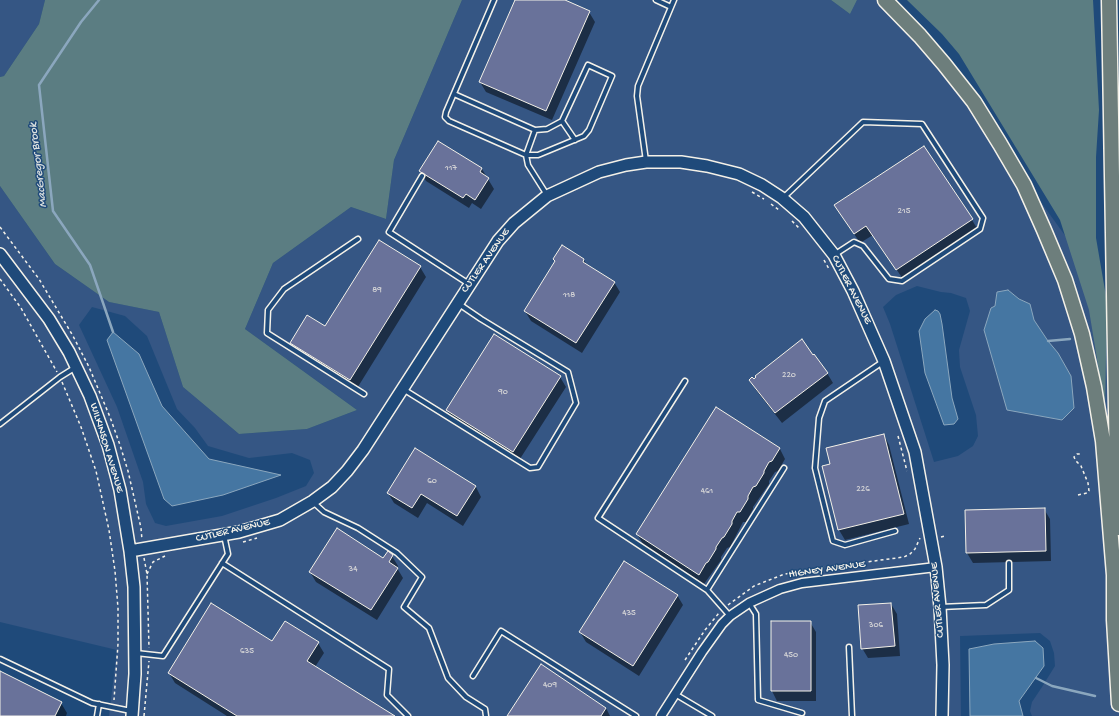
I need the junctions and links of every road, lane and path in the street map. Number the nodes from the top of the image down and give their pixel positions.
1 (494, 0) edge
2 (656, 0) edge
3 (674, 0) edge
4 (885, 0) edge
5 (1109, 0) edge
6 (671, 7) junction
7 (454, 94) junction
8 (562, 121) junction
9 (535, 130) junction
10 (575, 140) junction
11 (526, 155) junction
12 (646, 162) junction
13 (422, 176) dead end
14 (750, 191) dead end
15 (547, 196) junction
16 (782, 198) junction
17 (765, 200) dead end
18 (771, 204) dead end
19 (783, 213) dead end
20 (792, 221) dead end
21 (800, 229) dead end
22 (358, 239) dead end
23 (0, 254) edge
24 (829, 257) junction
25 (830, 271) dead end
26 (0, 279) edge
27 (469, 284) junction
28 (458, 303) junction
29 (884, 361) junction
30 (76, 367) junction
31 (60, 377) junction
32 (685, 381) dead end
33 (403, 389) junction
34 (364, 394) dead end
35 (0, 424) edge
36 (897, 433) dead end
37 (1082, 454) dead end
38 (784, 468) dead end
39 (909, 477) dead end
40 (1078, 495) dead end
41 (313, 501) junction
42 (895, 531) dead end
43 (921, 534) dead end
44 (260, 537) dead end
45 (225, 540) junction
46 (130, 551) junction
47 (166, 555) dead end
48 (222, 562) junction
49 (1009, 563) dead end
50 (1119, 563) edge
51 (936, 567) junction
52 (147, 574) dead end
53 (707, 590) junction
54 (749, 603) junction
55 (940, 607) junction
56 (724, 608) junction
57 (730, 616) junction
58 (849, 647) dead end
59 (135, 653) junction
60 (0, 659) edge
61 (684, 663) dead end
62 (473, 676) dead end
63 (675, 694) junction
64 (99, 704) junction
65 (1119, 704) edge
66 (113, 707) junction
67 (802, 713) dead end
68 (133, 714) edge
69 (709, 715) edge
70 (97, 716) edge
71 (408, 716) edge
72 (486, 716) edge
73 (636, 716) edge
74 (661, 716) edge
75 (852, 716) edge
76 (942, 716) edge

1 - 7 lane
2 - 6 lane
3 - 6 lane
4 - 65 highway
5 - 50 highway
6 - 12 lane
7 - 9 lane
7 - 11 lane
8 - 9 lane
8 - 10 lane
8 - 10 lane
9 - 11 lane
10 - 11 lane
11 - 15 lane
12 - 15 street, CUTLER AVENUE
12 - 16 street, CUTLER AVENUE
13 - 27 lane
14 - 17 path
15 - 27 street, CUTLER AVENUE
16 - 24 street, CUTLER AVENUE
16 - 24 lane
18 - 19 path
20 - 21 path
22 - 34 lane
23 - 30 street, WILKINSON AVENUE
24 - 25 path
24 - 29 street, CUTLER AVENUE
26 - 31 path
27 - 28 street, CUTLER AVENUE
28 - 33 street, CUTLER AVENUE
28 - 33 lane
29 - 42 lane
29 - 51 street, CUTLER AVENUE
30 - 31 lane
30 - 46 street, WILKINSON AVENUE
31 - 35 lane
31 - 66 path
32 - 53 lane
33 - 41 street, CUTLER AVENUE
36 - 39 path
37 - 40 path
38 - 53 lane
41 - 45 street, CUTLER AVENUE
41 - 72 lane
43 - 56 path
44 - 45 path
45 - 46 street, CUTLER AVENUE
45 - 48 lane
46 - 59 street, WILKINSON AVENUE
47 - 52 path
48 - 59 lane
48 - 71 lane
49 - 55 lane
51 - 54 street, HIGNEY AVENUE
51 - 55 street, CUTLER AVENUE
53 - 56 lane
54 - 57 street, HIGNEY AVENUE
54 - 67 lane
55 - 76 street, CUTLER AVENUE
56 - 57 lane
56 - 61 path
57 - 63 street, HIGNEY AVENUE
58 - 75 lane
59 - 68 street, WILKINSON AVENUE
60 - 64 lane
62 - 73 lane
63 - 69 lane
63 - 74 street, HIGNEY AVENUE
64 - 66 lane
64 - 70 lane
66 - 68 lane

